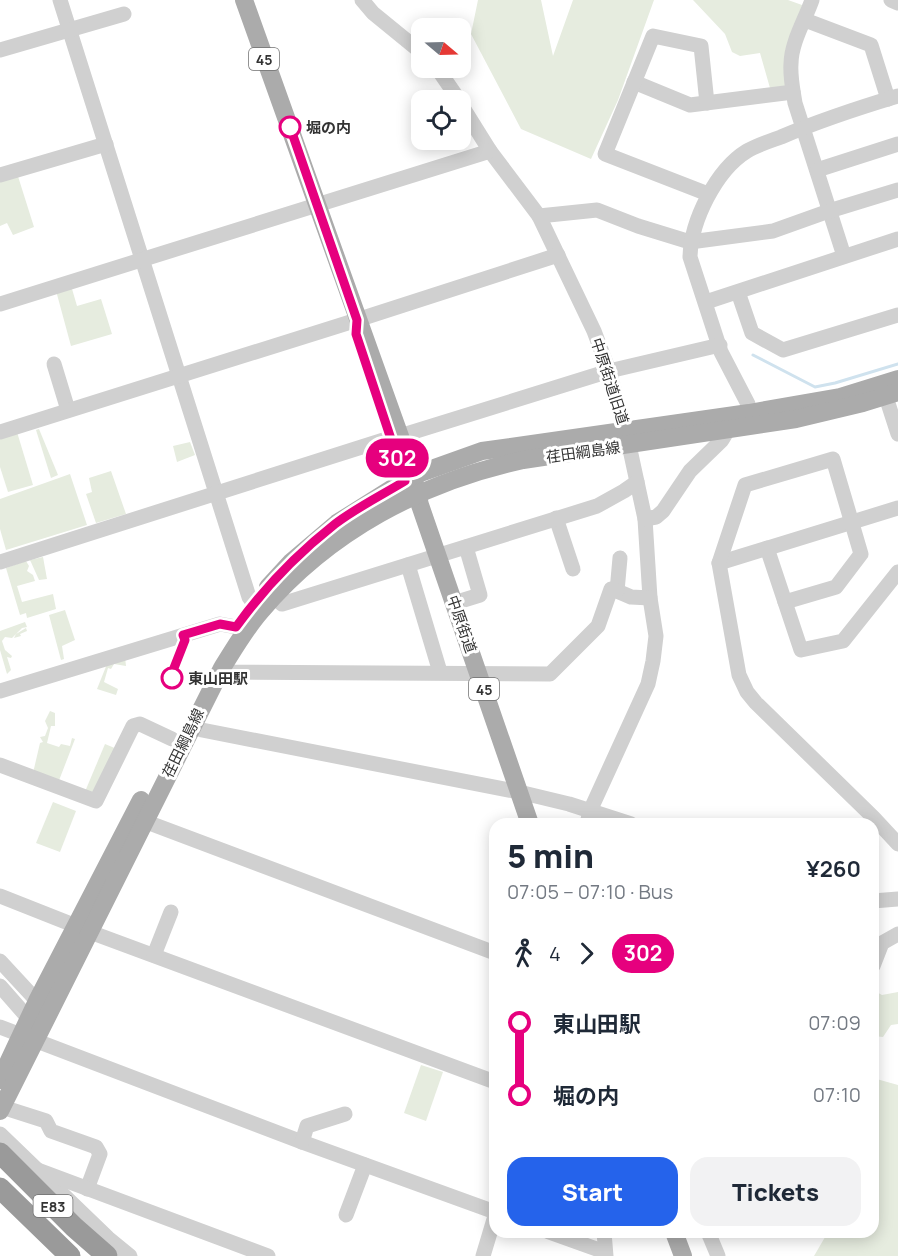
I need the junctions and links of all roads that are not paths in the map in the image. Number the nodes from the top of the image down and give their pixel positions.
1 (60, 0) edge
2 (244, 0) edge
3 (362, 0) edge
4 (812, 0) edge
5 (891, 0) edge
6 (898, 3) edge
7 (124, 14) dead end
8 (805, 20) junction
9 (70, 30) junction
10 (411, 44) edge
11 (0, 50) edge
12 (634, 82) junction
13 (793, 92) junction
14 (893, 98) edge
15 (707, 103) junction
16 (471, 120) edge
17 (803, 128) junction
18 (106, 144) junction
19 (898, 144) edge
20 (490, 151) junction
21 (817, 170) junction
22 (0, 175) edge
23 (898, 190) edge
24 (708, 194) junction
25 (316, 206) junction
26 (830, 211) junction
27 (539, 216) junction
28 (898, 239) edge
29 (690, 242) junction
30 (558, 255) junction
31 (844, 256) junction
32 (141, 260) junction
33 (738, 292) junction
34 (706, 302) junction
35 (0, 304) edge
36 (898, 315) edge
37 (357, 320) junction
38 (720, 345) junction
39 (54, 364) dead end
40 (609, 371) junction
41 (178, 376) junction
42 (898, 380) edge
43 (892, 394) edge
44 (68, 410) junction
45 (749, 413) junction
46 (728, 430) junction
47 (0, 432) edge
48 (898, 434) edge
49 (395, 437) junction
50 (627, 438) junction
51 (637, 482) junction
52 (411, 484) junction
53 (217, 494) junction
54 (898, 508) edge
55 (556, 518) junction
56 (645, 519) junction
57 (853, 522) junction
58 (466, 547) junction
59 (767, 549) junction
60 (437, 556) junction
61 (620, 558) dead end
62 (0, 562) edge
63 (719, 563) junction
64 (408, 565) junction
65 (573, 569) dead end
66 (898, 572) edge
67 (616, 591) junction
68 (274, 597) junction
69 (650, 598) junction
70 (785, 602) junction
71 (454, 603) junction
72 (256, 608) junction
73 (236, 627) junction
74 (222, 668) junction
75 (440, 672) junction
76 (479, 673) junction
77 (0, 691) edge
78 (191, 726) junction
79 (172, 739) junction
80 (0, 765) edge
81 (519, 792) junction
82 (588, 817) edge
83 (528, 818) edge
84 (868, 818) edge
85 (144, 820) junction
86 (879, 828) edge
87 (898, 844) edge
88 (0, 896) edge
89 (898, 899) edge
90 (879, 901) edge
91 (171, 912) dead end
92 (83, 929) junction
93 (898, 934) edge
94 (489, 951) edge
95 (879, 951) edge
96 (154, 955) junction
97 (0, 962) edge
98 (0, 986) edge
99 (37, 1001) junction
100 (0, 1027) edge
101 (33, 1029) junction
102 (0, 1080) edge
103 (489, 1080) edge
104 (1, 1109) edge
105 (345, 1114) dead end
106 (0, 1134) edge
107 (302, 1142) junction
108 (0, 1154) edge
109 (365, 1165) junction
110 (36, 1170) junction
111 (0, 1188) edge
112 (87, 1189) junction
113 (489, 1210) edge
114 (346, 1215) dead end
115 (489, 1236) edge
116 (565, 1238) edge
117 (605, 1238) edge
118 (676, 1238) edge
119 (710, 1238) edge
120 (606, 1254) edge
121 (70, 1256) edge
122 (107, 1256) edge
123 (130, 1256) edge
124 (268, 1256) edge
125 (483, 1256) edge
126 (682, 1256) edge
127 (718, 1256) edge

1 - 9 street
2 - 25 main road, 中原街道 / 45
3 - 10 street
4 - 8 street
5 - 6 street
7 - 9 street
8 - 13 street
8 - 14 street
9 - 11 street
9 - 18 street
12 - 15 street
12 - 15 street
12 - 24 street
13 - 15 street
13 - 17 street
14 - 17 street
16 - 20 street, 中原街道旧道
17 - 21 street
17 - 24 street
18 - 22 street
18 - 32 street
19 - 21 street
20 - 25 street
20 - 27 street, 中原街道旧道
21 - 26 street
23 - 26 street
24 - 29 street
25 - 32 street
25 - 37 main road, 中原街道 / 45
26 - 29 street
26 - 31 street
27 - 29 street
27 - 30 street, 中原街道旧道
28 - 31 street
29 - 34 street
30 - 37 street
30 - 40 street, 中原街道旧道
31 - 33 street
32 - 35 street
32 - 41 street
33 - 34 street
33 - 36 street
34 - 38 street
37 - 41 street
37 - 49 main road, 中原街道 / 45
38 - 40 street
38 - 45 street
39 - 44 street
40 - 49 street
40 - 50 street, 中原街道旧道
41 - 44 street
41 - 53 street
42 - 45 main road, 荏田綱島線
43 - 46 main road, 荏田綱島線
43 - 48 street
44 - 47 street
45 - 50 main road, 荏田綱島線
46 - 50 main road, 荏田綱島線
46 - 56 street
49 - 52 main road, 中原街道 / 45
49 - 53 street
50 - 51 street, 中原街道旧道
50 - 52 main road, 荏田綱島線
51 - 55 street
51 - 56 street, 中原街道旧道
52 - 60 main road, 中原街道 / 45
52 - 68 main road, 荏田綱島線
52 - 72 main road, 荏田綱島線
53 - 62 street
53 - 72 street
54 - 57 street
55 - 58 street
55 - 65 street
56 - 69 street, 中原街道旧道
57 - 59 street
57 - 63 street
57 - 70 street
58 - 60 street
58 - 71 street
59 - 63 street
59 - 70 street
60 - 64 street
60 - 71 main road, 中原街道 / 45
61 - 67 street
63 - 84 street
64 - 68 street
64 - 75 street
66 - 70 street
67 - 69 street
67 - 76 street
68 - 72 main road, 荏田綱島線
69 - 82 street, 中原街道旧道
71 - 76 main road, 中原街道 / 45
72 - 73 main road, 荏田綱島線
72 - 74 main road, 荏田綱島線
73 - 77 street
73 - 79 main road, 荏田綱島線
74 - 75 street
74 - 78 main road, 荏田綱島線
75 - 76 street
76 - 81 main road, 中原街道 / 45
78 - 81 street
78 - 85 main road, 荏田綱島線
79 - 80 street
79 - 92 main road, 荏田綱島線
81 - 82 street
81 - 83 main road, 中原街道 / 45
85 - 92 main road, 荏田綱島線
85 - 94 street
86 - 87 street
88 - 92 street
89 - 90 street
91 - 96 street
92 - 96 street
92 - 99 main road, 荏田綱島線
92 - 101 main road, 荏田綱島線
93 - 95 street
96 - 103 street
97 - 99 street
98 - 101 street
99 - 101 main road, 荏田綱島線
100 - 101 street
101 - 102 main road, 荏田綱島線
101 - 104 main road, 荏田綱島線
101 - 107 street
104 - 112 street
105 - 107 street
106 - 110 street
107 - 109 street
108 - 110 street
108 - 122 highway, E83, bridge
109 - 113 street
109 - 114 street
110 - 112 street
110 - 123 street
111 - 121 highway, E83
112 - 124 street
115 - 125 street
116 - 120 street
117 - 120 street
118 - 126 main road
119 - 127 street

